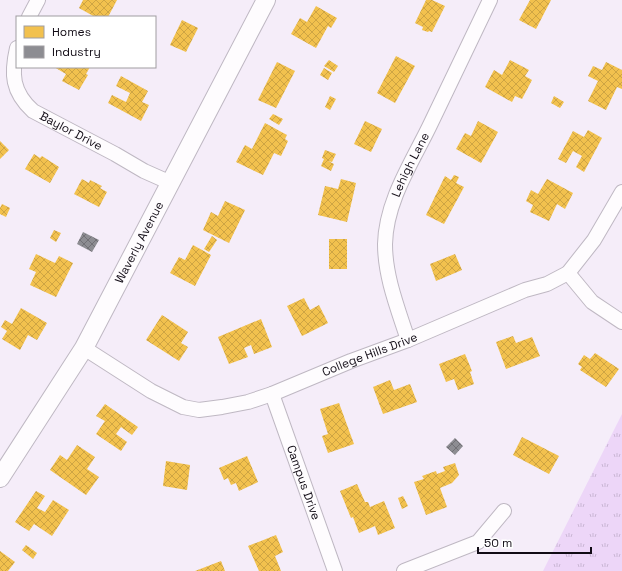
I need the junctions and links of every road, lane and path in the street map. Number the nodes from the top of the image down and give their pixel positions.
1 (38, 0) edge
2 (266, 0) edge
3 (490, 0) edge
4 (30, 16) edge
5 (16, 54) edge
6 (171, 183) junction
7 (622, 192) edge
8 (568, 273) junction
9 (622, 322) edge
10 (408, 340) junction
11 (84, 348) junction
12 (272, 394) junction
13 (0, 478) edge
14 (504, 511) dead end
15 (335, 571) edge
16 (404, 571) edge

1 - 4 street
2 - 6 street, Waverly Avenue
3 - 10 street, Lehigh Lane
5 - 6 street, Baylor Drive
6 - 11 street, Waverly Avenue
7 - 8 street, College Hills Drive
8 - 9 street
8 - 10 street, College Hills Drive
10 - 12 street, College Hills Drive
11 - 12 street, College Hills Drive
11 - 13 street, Waverly Avenue
12 - 15 street, Campus Drive
14 - 16 street

